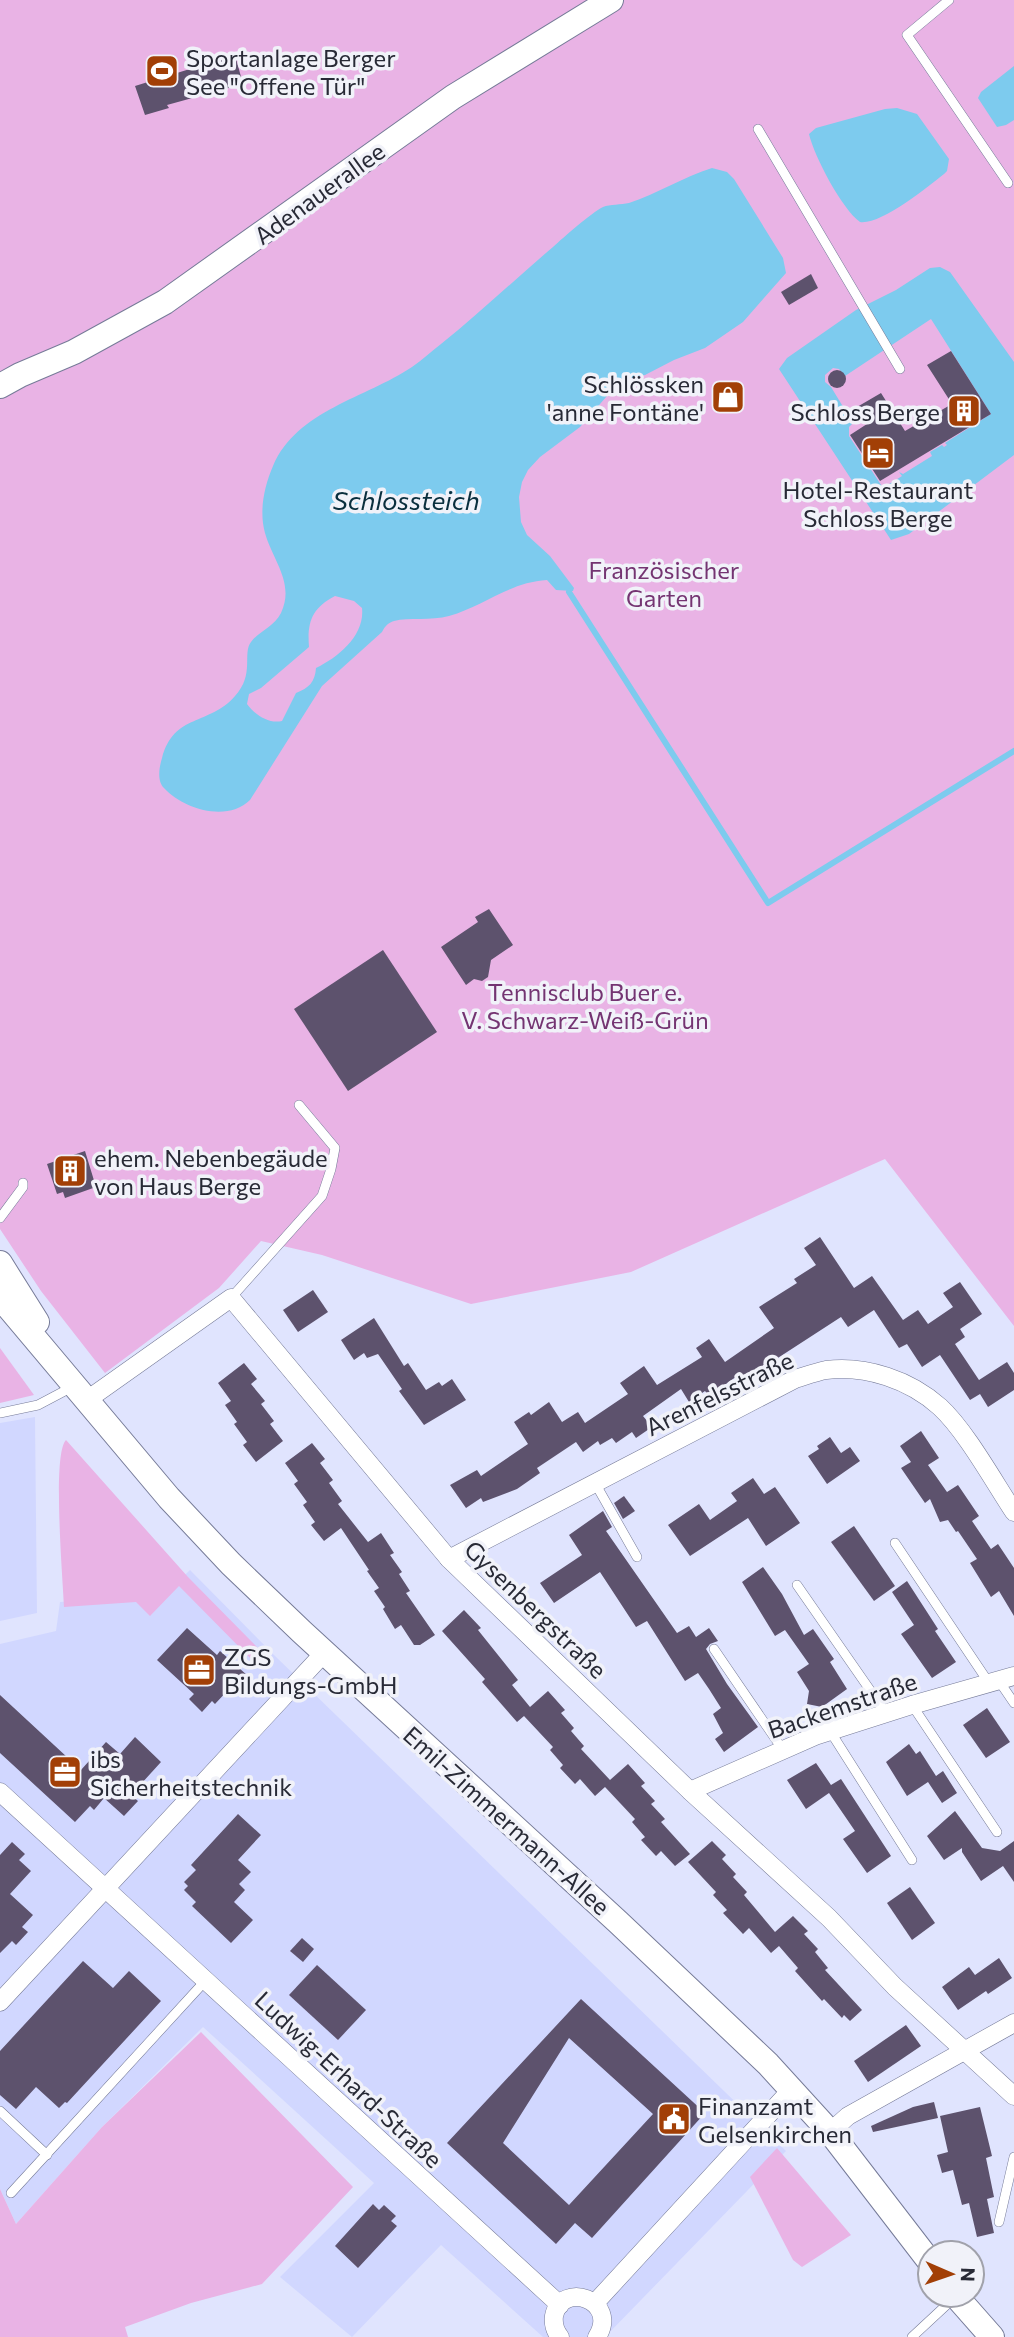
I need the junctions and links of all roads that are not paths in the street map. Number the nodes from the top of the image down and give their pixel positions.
1 (611, 0) edge
2 (949, 0) edge
3 (758, 129) dead end
4 (1008, 183) dead end
5 (900, 369) dead end
6 (5, 379) edge
7 (299, 1105) dead end
8 (23, 1183) dead end
9 (0, 1218) edge
10 (0, 1263) edge
11 (0, 1297) edge
12 (231, 1298) junction
13 (82, 1392) junction
14 (0, 1413) edge
15 (595, 1483) junction
16 (1014, 1512) edge
17 (895, 1543) dead end
18 (638, 1557) dead end
19 (449, 1559) junction
20 (797, 1585) dead end
21 (714, 1650) dead end
22 (324, 1653) junction
23 (1001, 1680) edge
24 (1014, 1703) edge
25 (912, 1705) junction
26 (886, 1713) junction
27 (830, 1731) junction
28 (783, 1750) junction
29 (690, 1791) junction
30 (2, 1798) edge
31 (997, 1832) dead end
32 (912, 1860) dead end
33 (106, 1889) junction
34 (206, 1980) junction
35 (0, 2002) edge
36 (1014, 2023) edge
37 (965, 2049) junction
38 (791, 2090) junction
39 (1014, 2096) edge
40 (0, 2112) edge
41 (830, 2133) junction
42 (47, 2155) junction
43 (1014, 2157) edge
44 (11, 2193) dead end
45 (999, 2222) dead end
46 (916, 2244) edge
47 (595, 2303) junction
48 (560, 2305) junction
49 (942, 2309) edge
50 (960, 2309) edge
51 (967, 2309) edge
52 (914, 2336) edge
53 (560, 2337) edge
54 (597, 2337) edge
55 (972, 2337) edge
56 (992, 2337) edge

1 - 6 main road, Adenauerallee
2 - 4 lane
3 - 5 lane
7 - 12 lane
8 - 9 lane
10 - 13 main road, Emil-Zimmermann-Allee
11 - 13 main road, Emil-Zimmermann-Allee
12 - 13 street
12 - 19 street, Gysenbergstraße
13 - 14 lane
13 - 22 main road, Emil-Zimmermann-Allee
15 - 16 street, Arenfelsstraße
15 - 18 lane
15 - 19 street, Arenfelsstraße
17 - 23 lane
19 - 29 street, Gysenbergstraße
20 - 26 lane
21 - 28 lane
22 - 33 street
22 - 38 main road, Emil-Zimmermann-Allee
23 - 24 lane
23 - 25 street, Backemstraße
25 - 26 street, Backemstraße
25 - 31 lane
26 - 27 street, Backemstraße
27 - 28 street, Backemstraße
27 - 32 lane
28 - 29 street, Backemstraße
29 - 37 street, Gysenbergstraße
30 - 33 street, Ludwig-Erhard-Straße
33 - 34 street, Ludwig-Erhard-Straße
33 - 35 street
34 - 42 lane
34 - 48 street, Ludwig-Erhard-Straße
36 - 37 street
37 - 39 street, Gysenbergstraße
37 - 41 street
38 - 41 main road, Emil-Zimmermann-Allee
38 - 47 street
40 - 42 lane
41 - 46 main road, Emil-Zimmermann-Allee
42 - 44 lane
43 - 45 lane
47 - 48 street
47 - 54 street
48 - 53 street
49 - 52 lane
50 - 55 main road
51 - 56 main road

